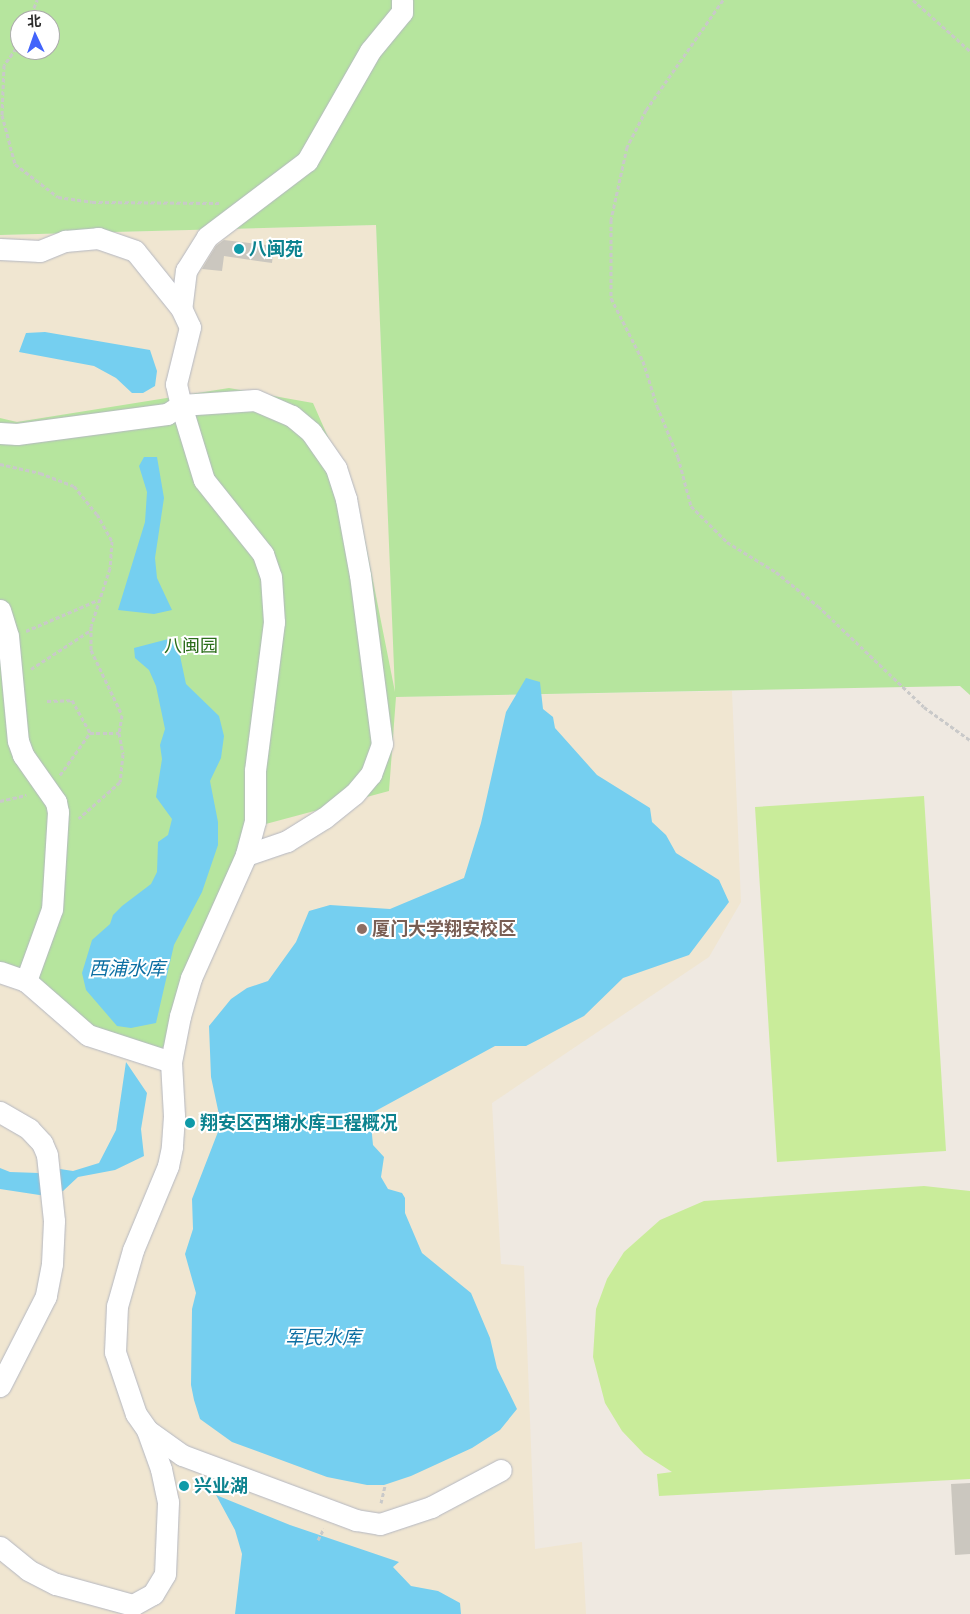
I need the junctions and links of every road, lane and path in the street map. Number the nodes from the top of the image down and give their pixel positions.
1 (402, 0) edge
2 (723, 0) edge
3 (913, 0) edge
4 (970, 51) edge
5 (10, 56) edge
6 (252, 203) junction
7 (0, 249) edge
8 (181, 308) junction
9 (181, 406) junction
10 (0, 433) edge
11 (0, 464) edge
12 (99, 599) junction
13 (0, 610) edge
14 (91, 630) junction
15 (8, 636) junction
16 (14, 688) junction
17 (47, 701) dead end
18 (90, 733) junction
19 (119, 733) junction
20 (970, 740) edge
21 (48, 790) junction
22 (58, 830) junction
23 (246, 855) junction
24 (0, 972) edge
25 (26, 981) junction
26 (171, 1062) junction
27 (0, 1112) edge
28 (0, 1386) edge
29 (146, 1430) junction
30 (501, 1470) dead end
31 (0, 1546) edge

1 - 6 lane
2 - 20 path
3 - 4 path
5 - 6 path
6 - 8 lane
7 - 8 lane
8 - 9 lane
9 - 10 lane
9 - 23 lane
9 - 23 lane
11 - 12 path
12 - 14 path
12 - 15 path
13 - 15 lane
14 - 16 path
14 - 19 path
15 - 16 lane
16 - 21 lane
17 - 18 path
18 - 19 path
18 - 21 path
19 - 22 path
21 - 22 lane
22 - 25 lane
23 - 26 lane
24 - 25 lane
25 - 26 lane
26 - 29 lane
27 - 28 lane
29 - 30 lane
29 - 31 lane

